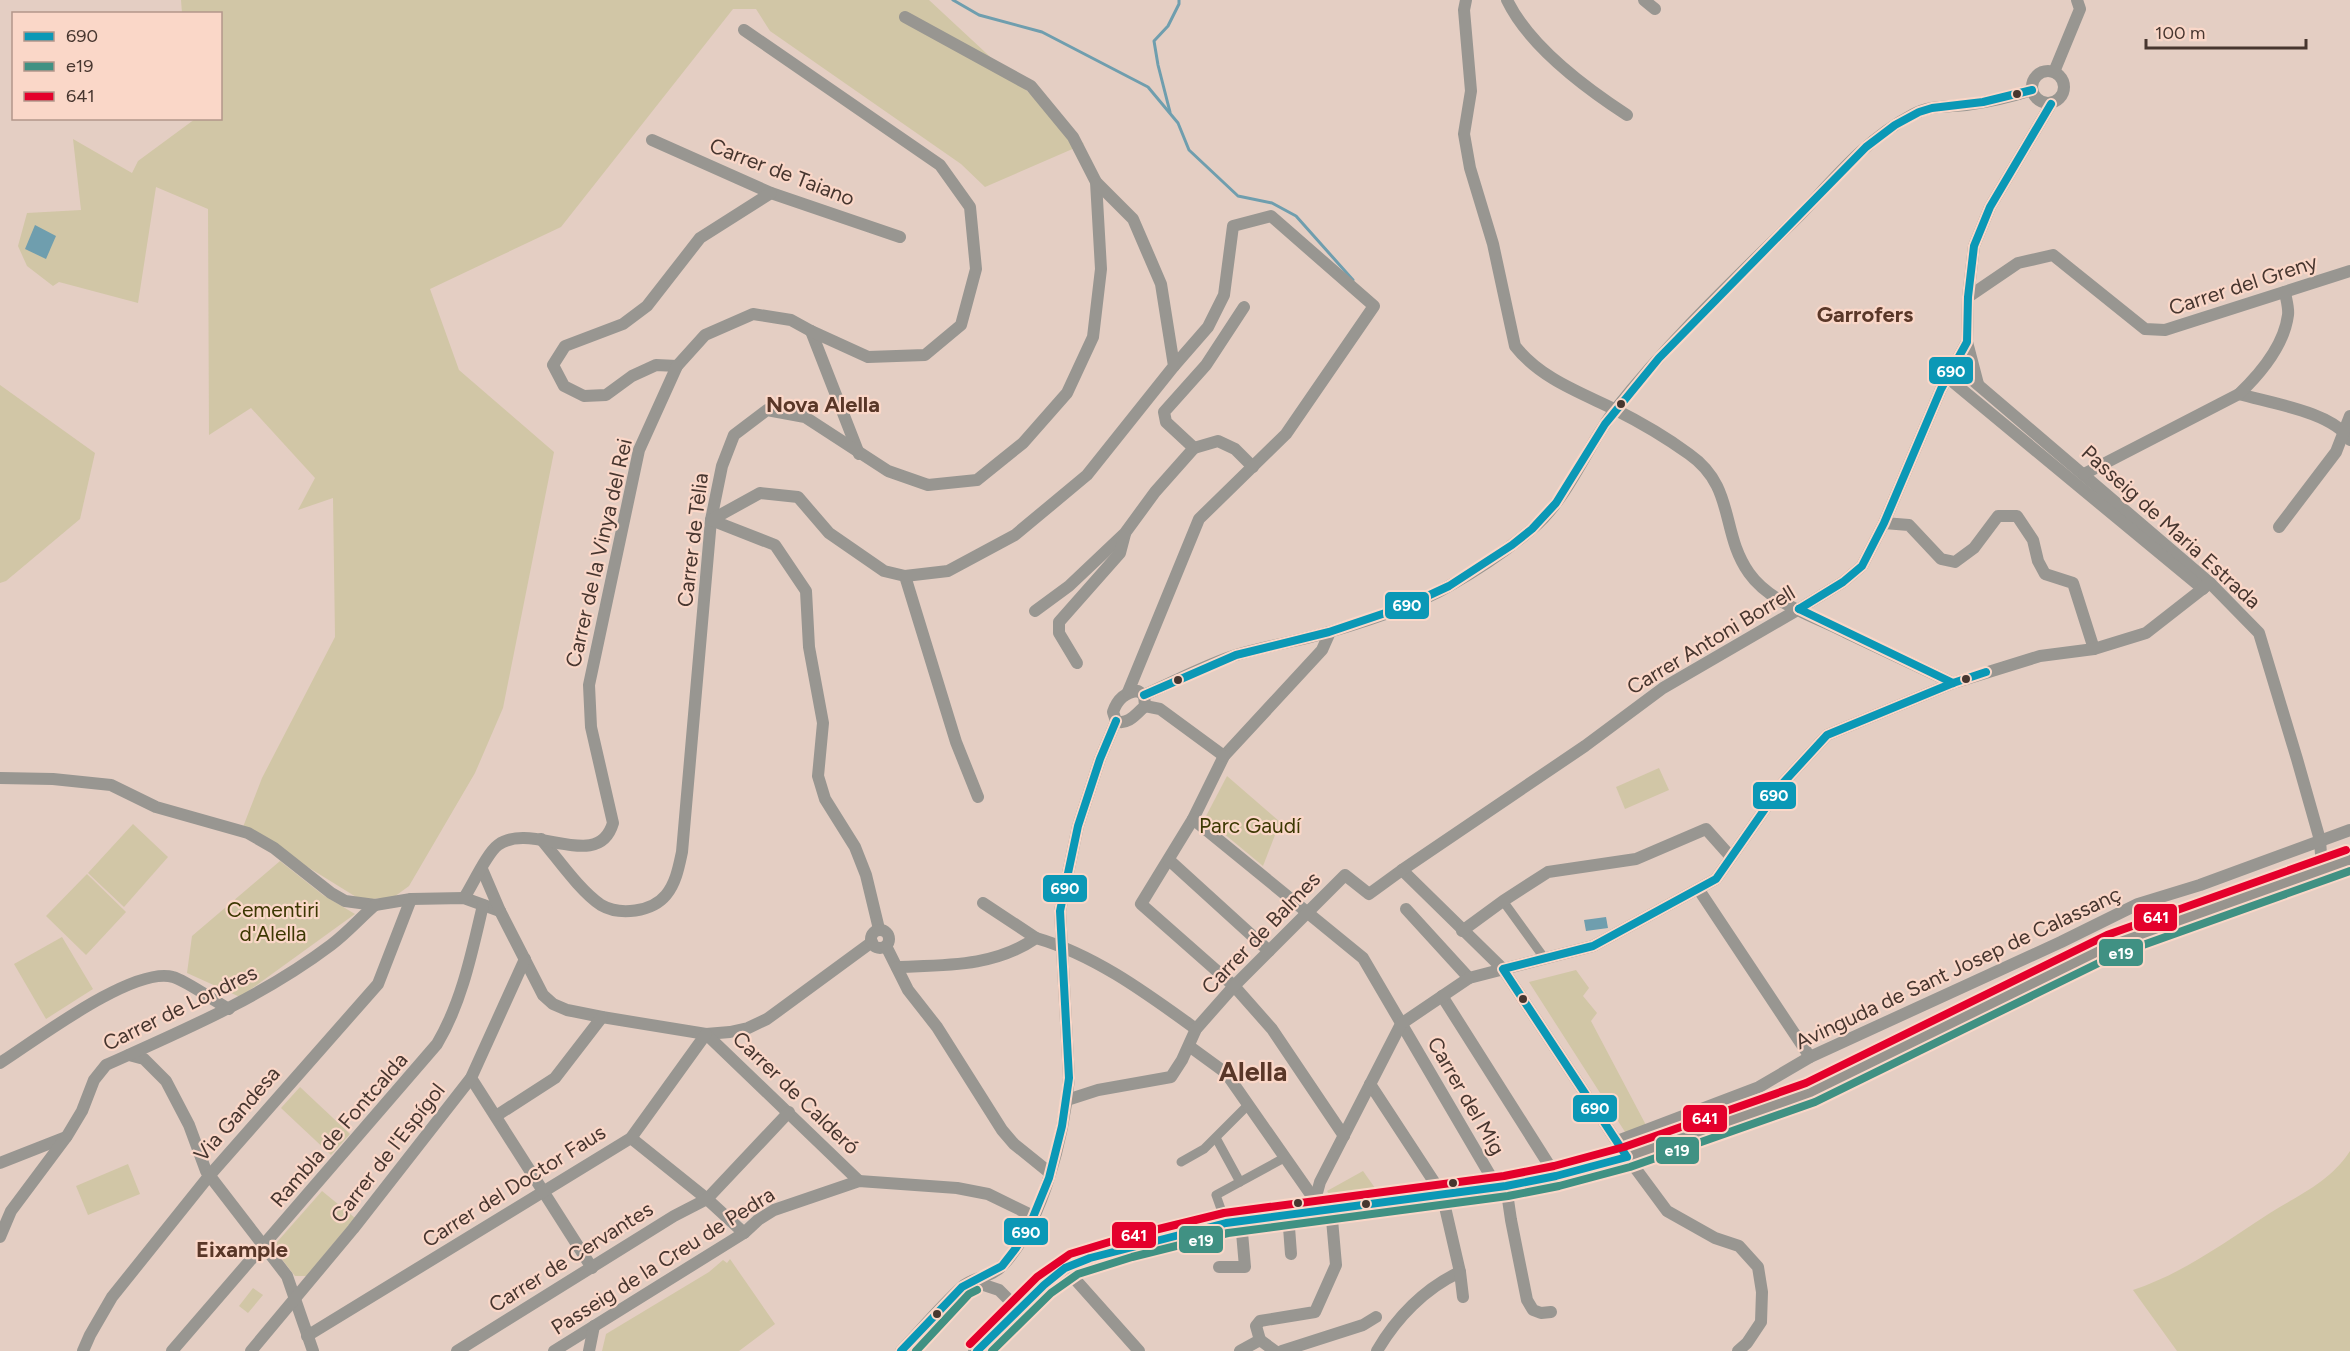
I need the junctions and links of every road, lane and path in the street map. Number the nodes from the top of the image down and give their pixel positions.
1 (1466, 0) edge
2 (1507, 0) edge
3 (1644, 0) edge
4 (2081, 3) edge
5 (1654, 9) dead end
6 (905, 17) dead end
7 (744, 30) dead end
8 (2054, 72) junction
9 (2032, 90) junction
10 (2051, 104) junction
11 (1627, 115) dead end
12 (651, 140) dead end
13 (1096, 182) junction
14 (771, 193) junction
15 (900, 237) dead end
16 (2350, 272) edge
17 (2285, 292) junction
18 (1968, 297) junction
19 (1244, 307) dead end
20 (811, 331) junction
21 (1967, 342) junction
22 (677, 366) junction
23 (1174, 366) junction
24 (1956, 366) junction
25 (1948, 378) junction
26 (1978, 385) junction
27 (2239, 394) junction
28 (1616, 410) junction
29 (2350, 416) edge
30 (2347, 436) edge
31 (1194, 448) junction
32 (859, 454) junction
33 (1253, 467) junction
34 (2084, 474) junction
35 (711, 520) junction
36 (1884, 523) junction
37 (2279, 527) dead end
38 (1125, 532) junction
39 (905, 576) junction
40 (2207, 586) junction
41 (1799, 609) junction
42 (1035, 611) dead end
43 (1330, 632) junction
44 (2094, 649) junction
45 (1077, 663) dead end
46 (1953, 682) junction
47 (1128, 692) junction
48 (1144, 700) junction
49 (1116, 722) junction
50 (1224, 756) junction
51 (0, 778) edge
52 (978, 797) dead end
53 (1193, 819) junction
54 (2350, 830) edge
55 (541, 839) junction
56 (2319, 840) junction
57 (1731, 857) junction
58 (1169, 860) junction
59 (2350, 860) edge
60 (482, 869) junction
61 (2322, 869) junction
62 (1402, 870) junction
63 (1699, 890) junction
64 (1370, 894) joint
65 (464, 898) junction
66 (411, 899) junction
67 (1503, 901) junction
68 (983, 903) dead end
69 (375, 905) junction
70 (483, 905) junction
71 (1406, 909) dead end
72 (500, 911) junction
73 (1307, 913) junction
74 (879, 929) junction
75 (1462, 931) junction
76 (1036, 938) junction
77 (872, 942) junction
78 (1062, 945) junction
79 (886, 946) junction
80 (1269, 951) junction
81 (525, 959) junction
82 (1545, 959) junction
83 (897, 967) junction
84 (1503, 969) junction
85 (1469, 978) junction
86 (1234, 986) junction
87 (1442, 996) junction
88 (229, 1010) junction
89 (602, 1017) junction
90 (1401, 1024) junction
91 (1196, 1029) junction
92 (730, 1032) junction
93 (706, 1034) junction
94 (1189, 1046) junction
95 (727, 1054) junction
96 (129, 1055) junction
97 (1810, 1057) junction
98 (0, 1063) edge
99 (471, 1078) junction
100 (1370, 1084) junction
101 (1067, 1100) junction
102 (1247, 1103) junction
103 (789, 1112) junction
104 (496, 1116) junction
105 (67, 1136) junction
106 (1344, 1136) junction
107 (630, 1138) junction
108 (1216, 1138) junction
109 (1617, 1141) junction
110 (1627, 1157) junction
111 (1284, 1158) junction
112 (1180, 1162) dead end
113 (0, 1163) edge
114 (1050, 1173) junction
115 (209, 1176) junction
116 (1556, 1176) junction
117 (859, 1181) junction
118 (1240, 1182) junction
119 (1502, 1187) junction
120 (543, 1192) junction
121 (1442, 1194) junction
122 (707, 1199) junction
123 (1313, 1205) junction
124 (1331, 1208) junction
125 (1288, 1214) junction
126 (1035, 1217) junction
127 (1234, 1222) junction
128 (744, 1233) junction
129 (0, 1238) edge
130 (264, 1246) junction
131 (1291, 1254) dead end
132 (592, 1268) junction
133 (1000, 1268) junction
134 (1065, 1268) junction
135 (1219, 1268) dead end
136 (1460, 1272) junction
137 (972, 1281) junction
138 (999, 1290) junction
139 (1463, 1297) dead end
140 (296, 1299) junction
141 (1018, 1309) junction
142 (1551, 1312) dead end
143 (1376, 1317) dead end
144 (594, 1326) junction
145 (308, 1336) junction
146 (1260, 1340) junction
147 (83, 1351) edge
148 (172, 1351) edge
149 (251, 1351) edge
150 (313, 1351) edge
151 (457, 1351) edge
152 (554, 1351) edge
153 (589, 1351) edge
154 (901, 1351) edge
155 (977, 1351) edge
156 (1139, 1351) edge
157 (1240, 1351) edge
158 (1275, 1351) edge
159 (1282, 1351) edge
160 (1377, 1351) edge
161 (1738, 1351) edge

1 - 28 street
2 - 11 street
3 - 5 street
4 - 8 street
6 - 13 street, Carrer de Tèlia
7 - 20 street, Carrer de la Vinya del Rei
8 - 9 street
8 - 10 street
9 - 10 street
9 - 28 street
10 - 18 street
12 - 14 street, Carrer de Taiano
13 - 23 street
13 - 32 street, Carrer de Tèlia
14 - 15 street, Carrer de Taiano
14 - 22 street
16 - 17 street, Carrer del Greny
17 - 18 street, Carrer del Greny
17 - 27 street
18 - 21 street
19 - 31 street
20 - 22 street, Carrer de la Vinya del Rei
20 - 32 street
21 - 24 street, Carrer Antoni Borrell
21 - 26 street
22 - 55 street, Carrer de la Vinya del Rei
23 - 33 street
23 - 39 street
24 - 25 street, Carrer Antoni Borrell
24 - 26 street, Passeig de Maria Estrada
25 - 36 street, Carrer Antoni Borrell
25 - 40 street
26 - 34 street, Passeig de Maria Estrada
27 - 30 street
27 - 34 street
28 - 41 street
28 - 43 street
29 - 30 street
30 - 37 street
31 - 33 street
31 - 38 street
32 - 35 street, Carrer de Tèlia
33 - 47 street
34 - 40 street, Passeig de Maria Estrada
35 - 39 street
35 - 55 street, Carrer de Tèlia
35 - 74 street
36 - 41 street, Carrer Antoni Borrell
36 - 44 street
38 - 42 street
38 - 45 street
39 - 52 street
40 - 44 street
40 - 56 street, Passeig de Maria Estrada
41 - 46 street
41 - 62 street, Carrer Antoni Borrell
43 - 48 street
43 - 50 street
44 - 46 street
46 - 57 street
47 - 48 street
47 - 49 street
48 - 49 street
48 - 50 street
49 - 78 street
50 - 53 street
51 - 69 street
53 - 58 street
53 - 73 street, Carrer del Mig
54 - 56 street, Avinguda de Sant Josep de Calassanç
55 - 60 street, Carrer de la Vinya del Rei
56 - 61 street, Passeig de Maria Estrada
56 - 97 street, Avinguda de Sant Josep de Calassanç
57 - 63 street
57 - 67 street
58 - 80 street
58 - 86 street
59 - 61 main road
60 - 65 street, Carrer de la Vinya del Rei
60 - 72 street
61 - 110 main road
62 - 64 street, Carrer Antoni Borrell
62 - 75 street
63 - 82 street
63 - 97 street
64 - 73 street, Carrer de Balmes
65 - 66 street
65 - 70 street
66 - 69 street
66 - 115 street, Via Gandesa
67 - 75 street
67 - 82 street
68 - 76 street
69 - 88 street, Carrer de Londres
70 - 72 street
70 - 130 street, Rambla de Fontcalda
71 - 85 street
72 - 81 street
73 - 80 street, Carrer de Balmes
73 - 90 street, Carrer del Mig
74 - 77 street
74 - 79 street
75 - 84 street
76 - 78 street
76 - 83 street
77 - 79 street
77 - 92 street
78 - 91 street
78 - 101 street
79 - 83 street
80 - 86 street, Carrer de Balmes
81 - 89 street
81 - 99 street, Carrer de l'Espígol
82 - 84 street
83 - 114 street
84 - 85 street
84 - 109 street
85 - 87 street
86 - 91 street, Carrer de Balmes
86 - 106 street
87 - 90 street
87 - 116 street
88 - 96 street, Carrer de Londres
88 - 98 street
89 - 93 street
89 - 104 street
90 - 100 street
90 - 119 street, Carrer del Mig
91 - 94 street, Carrer de Balmes
92 - 93 street
92 - 95 street
93 - 95 street, Carrer de Calderó
93 - 107 street, Carrer del Doctor Faus
94 - 101 street, Carrer de Balmes
94 - 102 street
95 - 103 street, Carrer de Calderó
96 - 105 street, Carrer de Londres
96 - 115 street
97 - 109 street, Avinguda de Sant Josep de Calassanç
99 - 104 street
99 - 140 street, Carrer de l'Espígol
100 - 106 street
100 - 121 street
101 - 114 street
102 - 108 street
102 - 111 street
103 - 117 street, Carrer de Calderó
103 - 122 street, Carrer de Cervantes
104 - 120 street
105 - 113 street
105 - 129 street, Carrer de Londres
106 - 123 street
107 - 120 street, Carrer del Doctor Faus
107 - 122 street
108 - 112 street
108 - 118 street
109 - 110 street
110 - 116 main road
110 - 161 street
111 - 118 street
111 - 123 street
114 - 126 street
115 - 130 street
115 - 147 street, Via Gandesa
116 - 119 main road
117 - 126 street, Passeig de la Creu de Pedra
117 - 128 street, Passeig de la Creu de Pedra
118 - 127 street
119 - 121 main road
119 - 142 street
120 - 132 street
120 - 145 street, Carrer del Doctor Faus
121 - 124 main road
121 - 136 street
122 - 128 street
122 - 132 street, Carrer de Cervantes
123 - 124 main road
123 - 125 main road
124 - 146 street
125 - 127 main road
125 - 131 street
126 - 133 street
127 - 134 main road
127 - 135 street
128 - 144 street, Passeig de la Creu de Pedra
130 - 140 street
130 - 148 street, Rambla de Fontcalda
132 - 151 street, Carrer de Cervantes
133 - 137 street
133 - 138 street
134 - 141 main road
134 - 156 street
136 - 139 street
136 - 160 street
137 - 138 street
137 - 154 street
138 - 141 street
140 - 145 street
140 - 149 street, Carrer de l'Espígol
141 - 155 main road
143 - 159 street
144 - 152 street, Passeig de la Creu de Pedra
144 - 153 street
145 - 150 street
146 - 157 street
146 - 158 street

